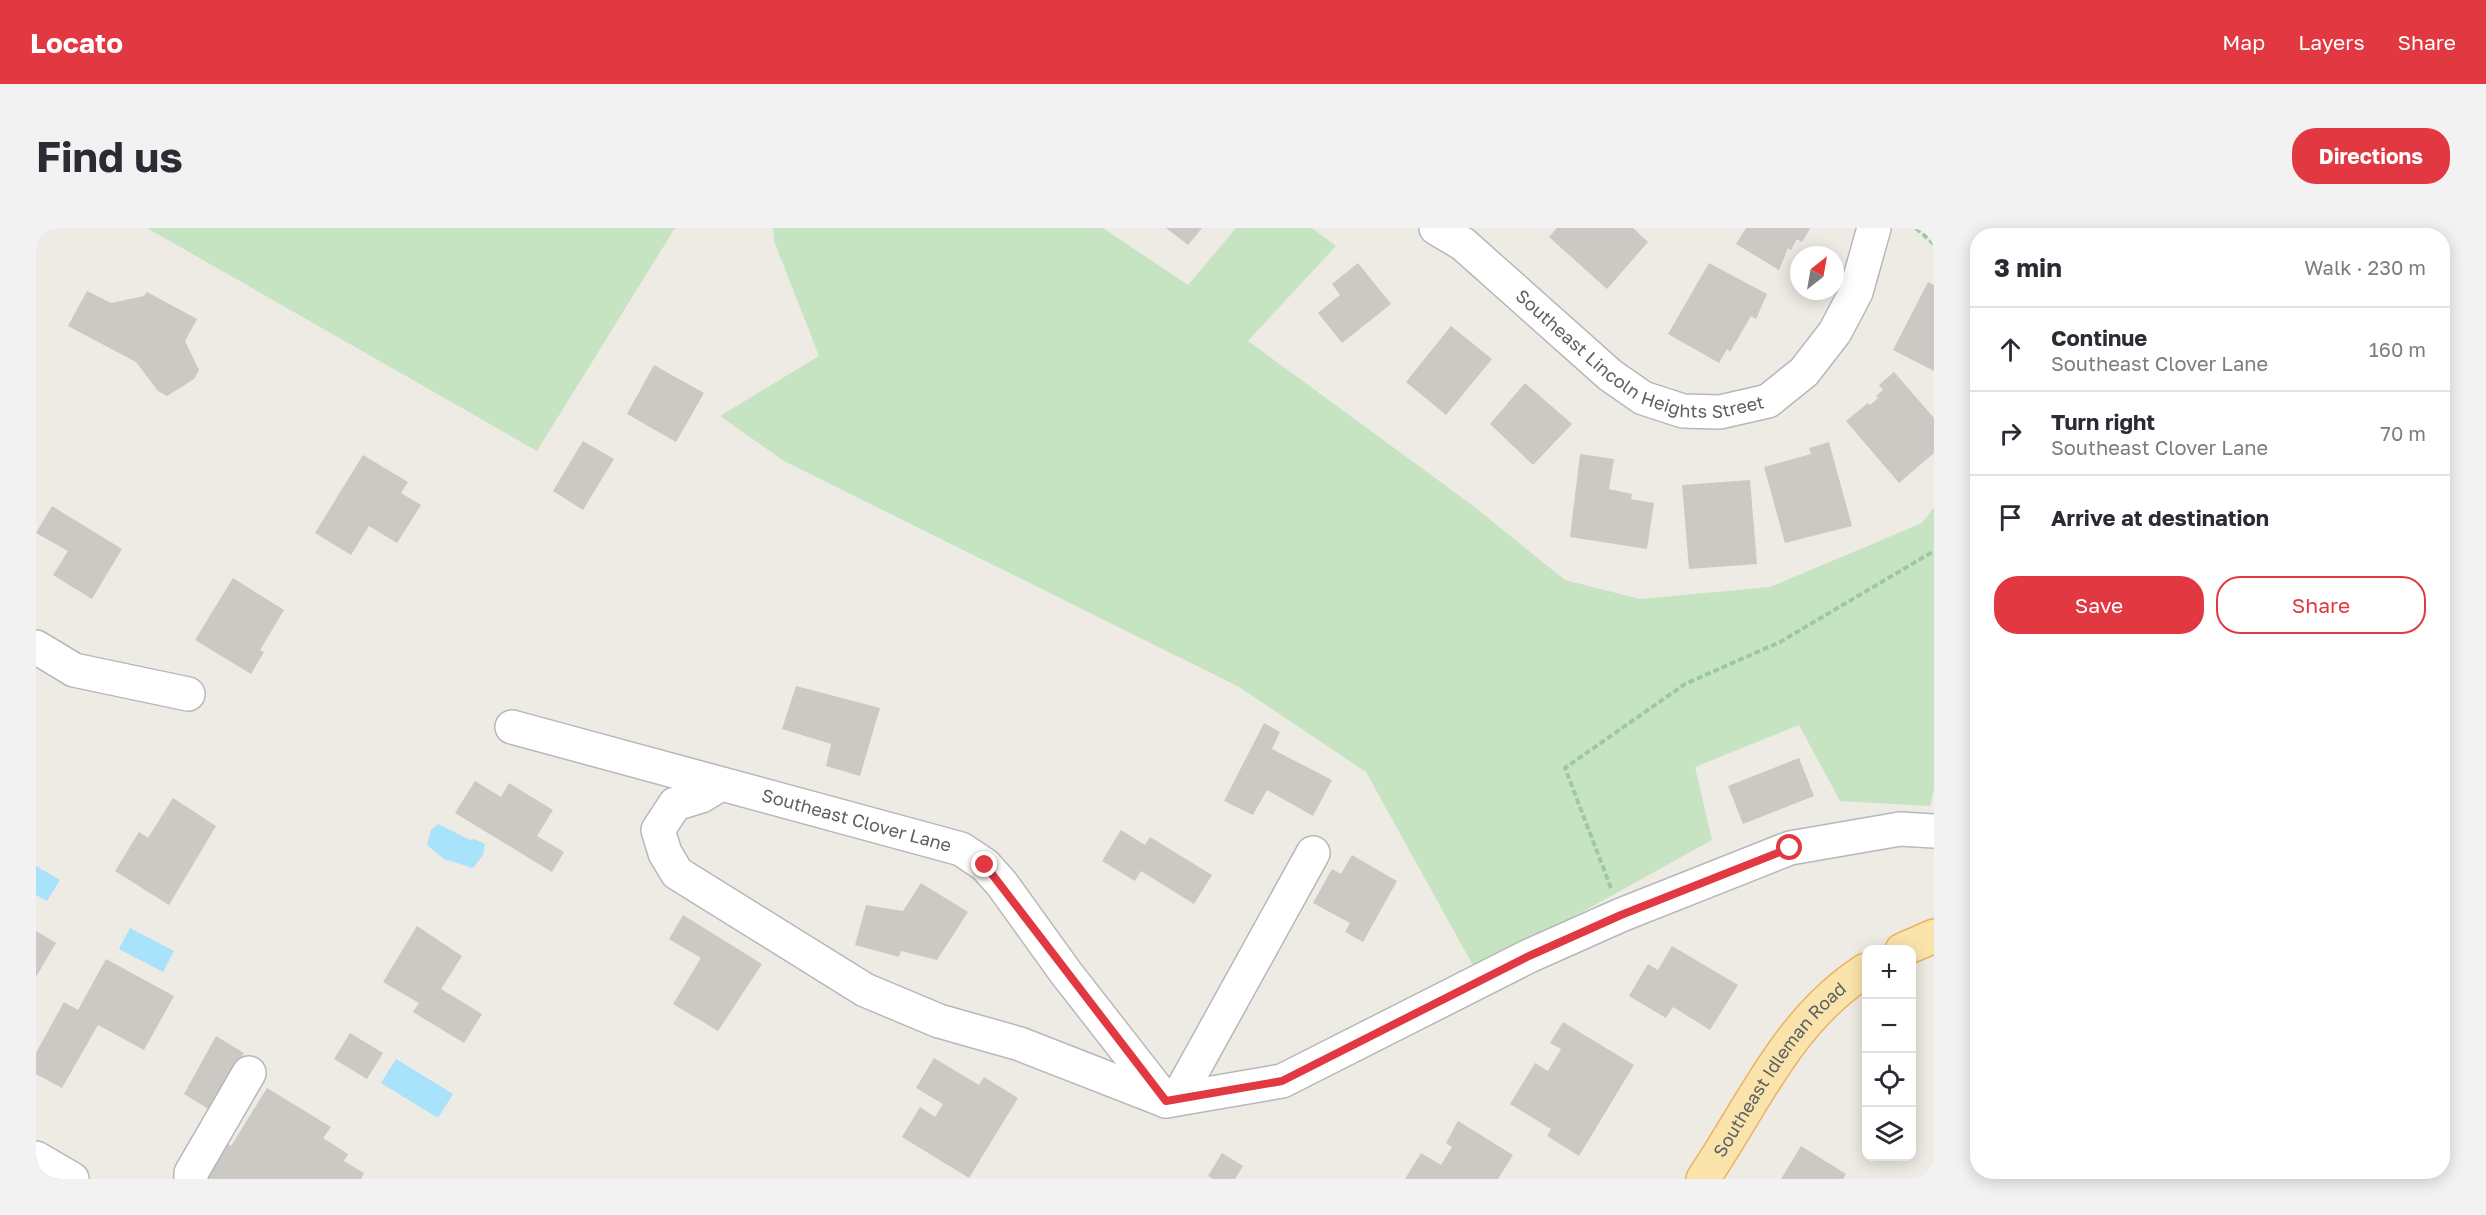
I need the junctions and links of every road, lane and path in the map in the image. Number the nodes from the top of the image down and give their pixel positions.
1 (1436, 228) edge
2 (1874, 228) edge
3 (1916, 228) edge
4 (1934, 244) edge
5 (1934, 551) edge
6 (36, 647) edge
7 (188, 694) dead end
8 (512, 727) dead end
9 (721, 784) junction
10 (1934, 831) edge
11 (1313, 854) dead end
12 (1614, 897) dead end
13 (1934, 936) edge
14 (1913, 945) edge
15 (1862, 973) edge
16 (249, 1073) dead end
17 (1171, 1100) junction
18 (36, 1158) edge
19 (72, 1179) edge
20 (192, 1179) edge
21 (1703, 1179) edge

1 - 2 street, Southeast Lincoln Heights Street
3 - 4 path
5 - 12 path
6 - 7 street
8 - 9 street, Southeast Clover Lane
9 - 17 street, Southeast Clover Lane
9 - 17 street
10 - 17 street
11 - 17 street
13 - 14 main road
15 - 21 main road, Southeast Idleman Road
16 - 20 street
18 - 19 street

